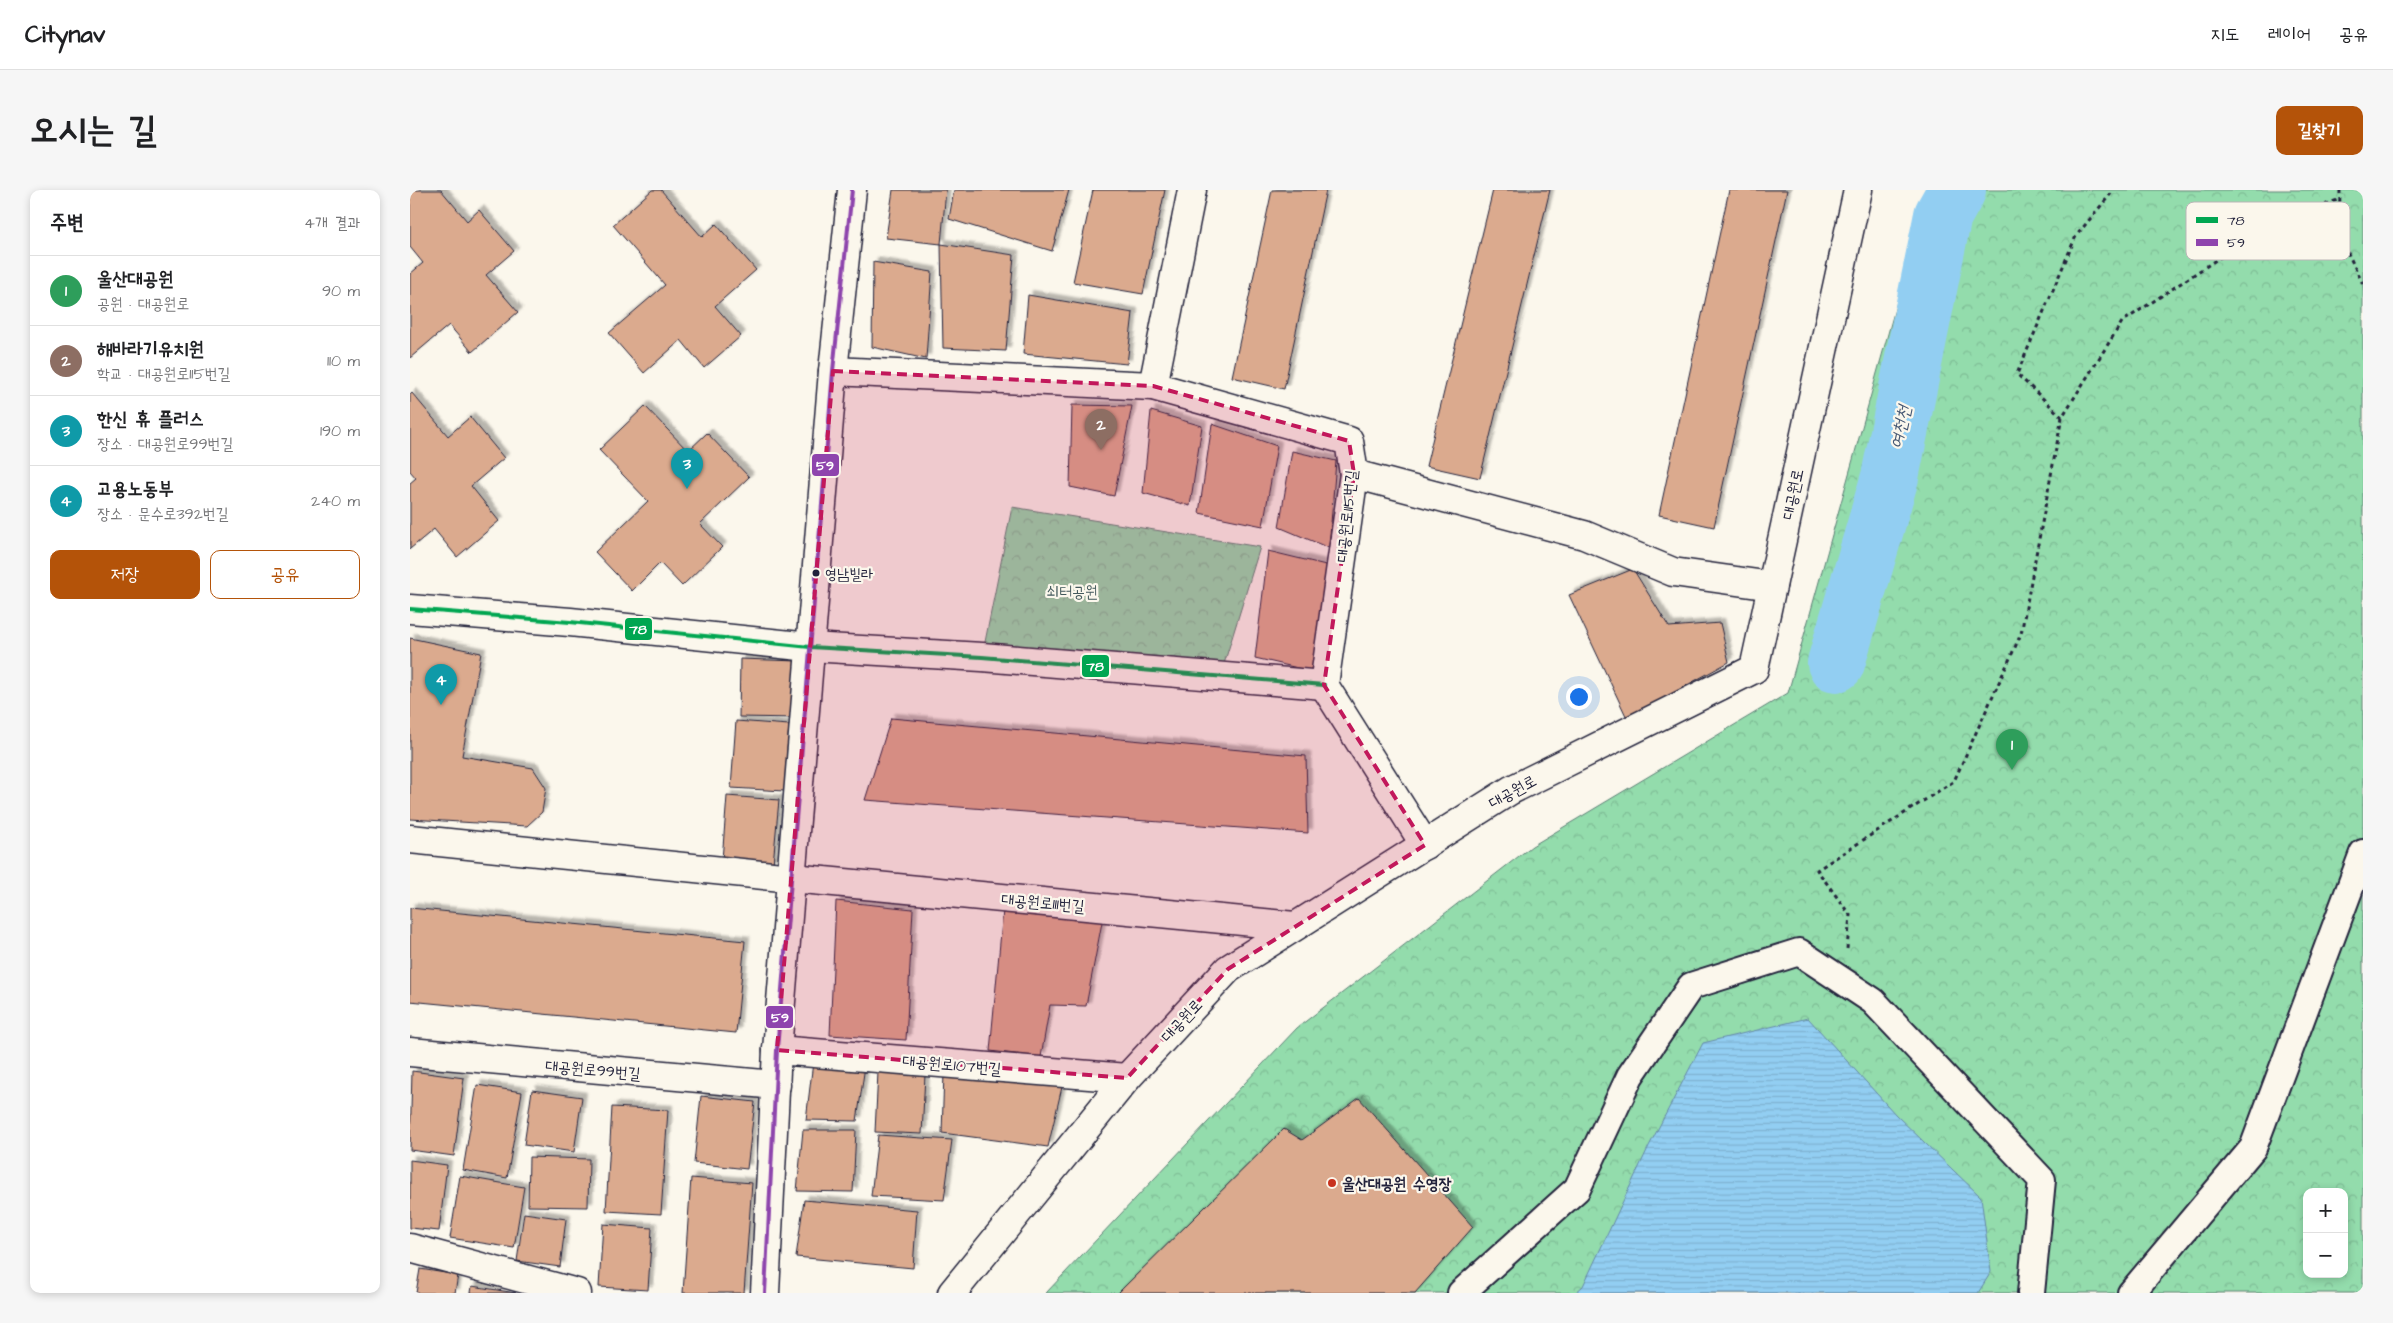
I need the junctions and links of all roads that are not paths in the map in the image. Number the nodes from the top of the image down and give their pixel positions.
1 (852, 190) edge
2 (1192, 190) edge
3 (1858, 190) edge
4 (833, 371) junction
5 (1153, 386) junction
6 (1354, 474) junction
7 (1772, 586) junction
8 (410, 608) edge
9 (810, 647) junction
10 (1324, 685) junction
11 (410, 839) edge
12 (1425, 844) junction
13 (2363, 854) edge
14 (792, 878) junction
15 (1295, 926) junction
16 (777, 1050) junction
17 (410, 1052) edge
18 (1127, 1078) junction
19 (776, 1085) junction
20 (410, 1248) edge
21 (577, 1293) edge
22 (765, 1293) edge
23 (952, 1293) edge
24 (1461, 1293) edge
25 (2032, 1293) edge
26 (2131, 1293) edge

1 - 4 street
2 - 5 street
3 - 7 street, 대공원로
4 - 5 street
4 - 9 street
5 - 6 street, 대공원로115번길
6 - 7 street
6 - 10 street, 대공원로115번길
7 - 12 street, 대공원로
8 - 9 street
9 - 10 street
9 - 14 street
10 - 12 street
11 - 14 street, 대공원로111번길
12 - 15 street, 대공원로
13 - 26 street
14 - 15 street, 대공원로111번길
14 - 16 street
15 - 18 street, 대공원로
16 - 18 street, 대공원로107번길
16 - 19 street
17 - 19 street, 대공원로99번길
18 - 23 street, 대공원로
19 - 22 street
20 - 21 street
24 - 25 street

